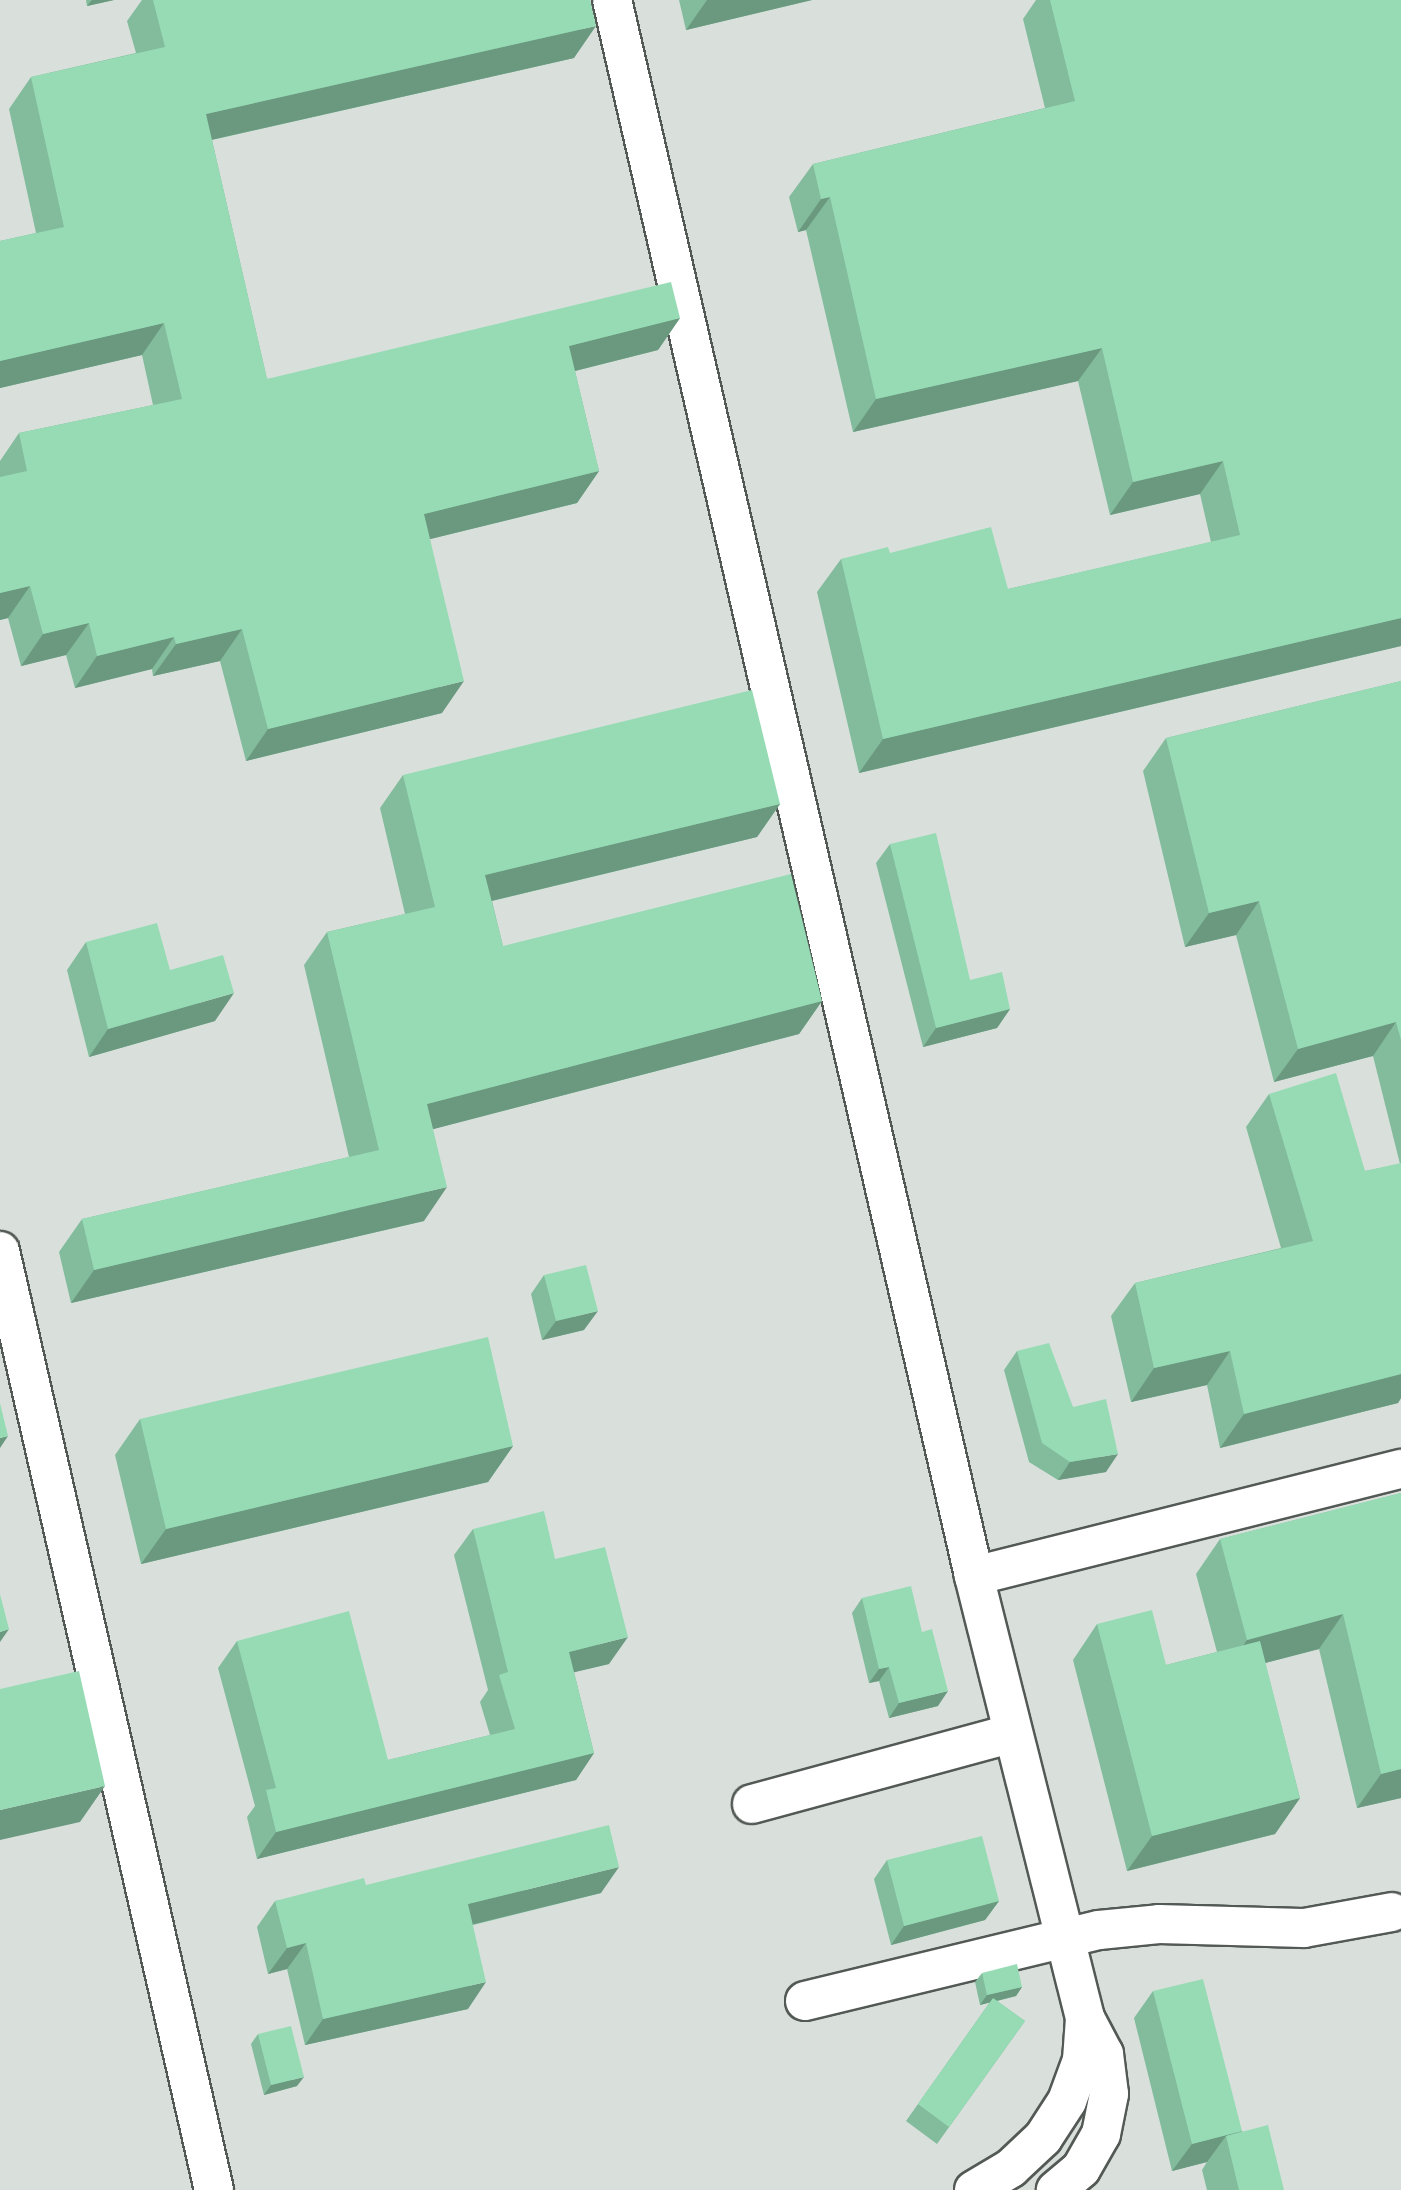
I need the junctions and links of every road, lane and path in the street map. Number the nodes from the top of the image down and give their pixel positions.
1 (612, 0) edge
2 (0, 1251) edge
3 (1401, 1469) edge
4 (974, 1576) junction
5 (1013, 1733) junction
6 (752, 1804) dead end
7 (1392, 1912) dead end
8 (1065, 1937) junction
9 (805, 2001) dead end
10 (1085, 2018) junction
11 (214, 2190) edge
12 (974, 2190) edge
13 (1056, 2190) edge

1 - 4 lane
2 - 11 lane
3 - 4 lane
4 - 5 lane
5 - 6 lane
5 - 8 lane
7 - 8 lane
8 - 9 lane
8 - 10 lane
10 - 12 lane
10 - 13 lane

